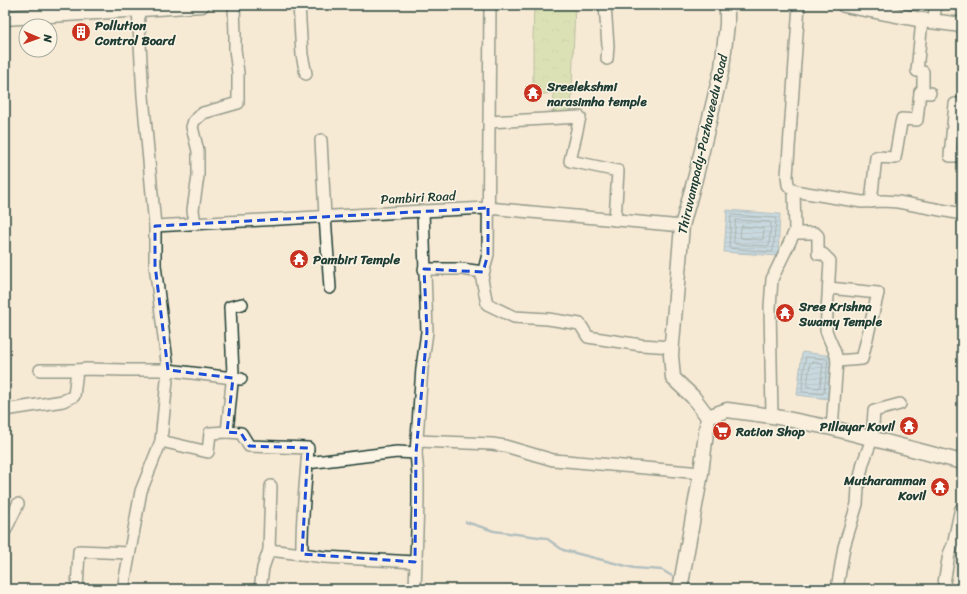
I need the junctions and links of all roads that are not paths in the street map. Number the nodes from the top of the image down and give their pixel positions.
1 (202, 5) edge
2 (234, 5) edge
3 (299, 5) edge
4 (490, 5) edge
5 (605, 5) edge
6 (727, 5) edge
7 (799, 5) edge
8 (844, 5) edge
9 (936, 5) edge
10 (122, 8) edge
11 (138, 9) junction
12 (5, 18) edge
13 (928, 21) junction
14 (962, 25) edge
15 (608, 59) dead end
16 (306, 74) dead end
17 (962, 104) edge
18 (489, 122) junction
19 (321, 140) dead end
20 (962, 156) edge
21 (794, 191) junction
22 (871, 202) junction
23 (488, 208) junction
24 (423, 211) junction
25 (962, 214) edge
26 (325, 216) junction
27 (615, 220) junction
28 (194, 224) junction
29 (155, 226) junction
30 (682, 226) junction
31 (795, 231) junction
32 (424, 269) junction
33 (483, 272) junction
34 (330, 288) dead end
35 (828, 288) junction
36 (242, 304) dead end
37 (672, 347) junction
38 (837, 361) junction
39 (40, 370) dead end
40 (77, 370) junction
41 (168, 370) junction
42 (237, 379) junction
43 (900, 404) dead end
44 (5, 410) edge
45 (772, 416) junction
46 (708, 417) junction
47 (832, 428) junction
48 (227, 432) junction
49 (872, 439) junction
50 (161, 441) junction
51 (418, 441) junction
52 (416, 453) junction
53 (962, 462) edge
54 (307, 463) junction
55 (701, 473) junction
56 (271, 486) dead end
57 (18, 504) dead end
58 (962, 510) edge
59 (5, 531) edge
60 (959, 538) edge
61 (269, 550) junction
62 (129, 553) junction
63 (302, 554) junction
64 (415, 562) junction
65 (76, 589) edge
66 (122, 589) edge
67 (260, 589) edge
68 (415, 589) edge
69 (680, 589) edge
70 (837, 589) edge
71 (943, 589) edge

1 - 11 main road
2 - 28 street
3 - 16 street
4 - 18 street
5 - 15 street
6 - 30 main road, Thiruvampady-Pazhaveedu Road
7 - 21 street
8 - 13 main road
9 - 13 street
10 - 11 main road
10 - 12 main road
11 - 29 street
13 - 14 main road
13 - 22 street
17 - 20 street
18 - 23 street
18 - 27 street
19 - 26 street
21 - 22 street
21 - 31 street
22 - 25 street
23 - 24 street, Pambiri Road
23 - 27 street, Pambiri Road
23 - 33 street
24 - 26 street, Pambiri Road
24 - 32 street
26 - 28 street, Pambiri Road
26 - 34 street
27 - 30 street, Pambiri Road
28 - 29 street, Pambiri Road
29 - 41 street
30 - 37 main road, Thiruvampady-Pazhaveedu Road
31 - 35 street
31 - 45 street
32 - 33 street
32 - 51 street
33 - 37 street
35 - 38 street
35 - 38 street
36 - 42 street
37 - 46 main road, Thiruvampady-Pazhaveedu Road
38 - 47 street
39 - 40 street
40 - 41 street
40 - 44 street
41 - 42 street
41 - 50 street
42 - 48 street
43 - 49 street
45 - 46 main road
45 - 47 main road
46 - 55 main road
47 - 49 main road
48 - 50 street
48 - 54 street
49 - 53 main road
49 - 70 street
50 - 62 street
51 - 52 street
51 - 55 street
52 - 54 street
52 - 64 street
54 - 63 street
55 - 69 main road
56 - 61 street
57 - 59 street
58 - 60 main road
60 - 71 street
61 - 63 street
61 - 67 street
62 - 65 street
62 - 66 street
63 - 64 street
64 - 68 street

